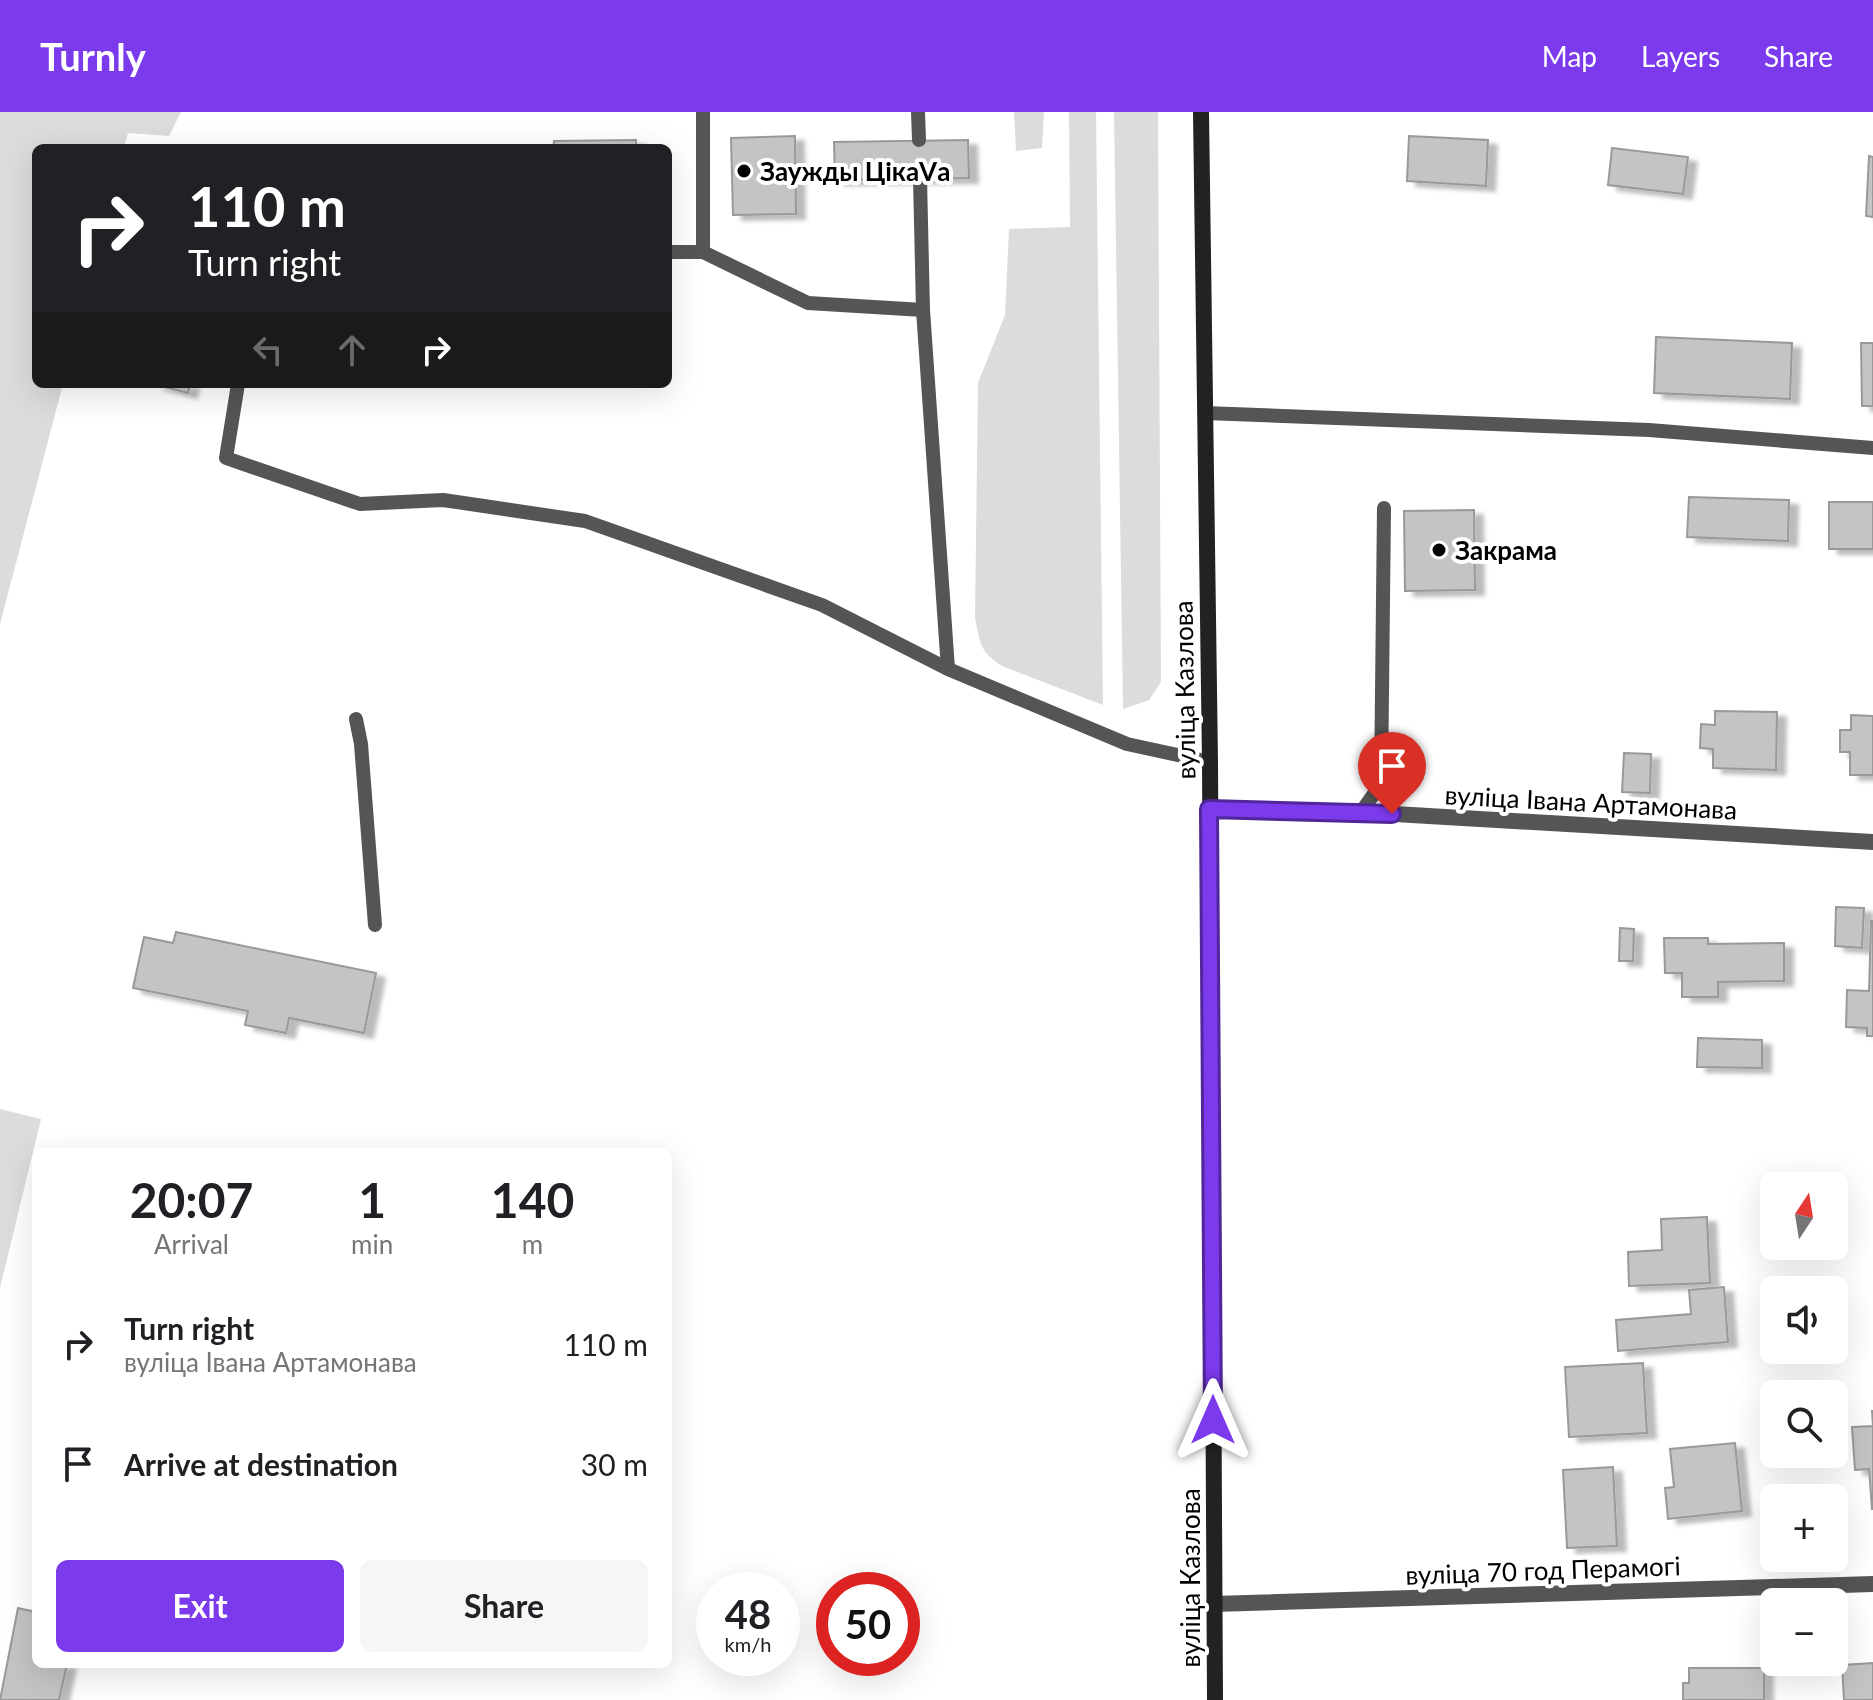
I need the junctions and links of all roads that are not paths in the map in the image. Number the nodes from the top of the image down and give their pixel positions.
1 (703, 112) edge
2 (918, 112) edge
3 (1201, 112) edge
4 (919, 140) dead end
5 (920, 178) dead end
6 (672, 252) edge
7 (703, 252) junction
8 (923, 310) junction
9 (237, 388) edge
10 (1205, 413) junction
11 (1873, 448) edge
12 (1384, 508) dead end
13 (948, 669) junction
14 (356, 719) dead end
15 (1210, 762) junction
16 (1209, 809) junction
17 (1361, 812) junction
18 (1873, 842) edge
19 (375, 925) dead end
20 (1873, 1584) edge
21 (1214, 1604) junction
22 (1215, 1700) edge

1 - 7 lane
2 - 4 lane
3 - 10 main road, вуліца Казлова
5 - 8 lane
6 - 7 lane
7 - 8 lane
8 - 13 lane
9 - 13 lane
10 - 11 lane
10 - 15 main road, вуліца Казлова
12 - 17 lane
13 - 15 lane
14 - 19 lane
15 - 16 main road, вуліца Казлова
16 - 17 street, вуліца Івана Артамонава
16 - 21 main road, вуліца Казлова
17 - 18 street, вуліца Івана Артамонава
20 - 21 street, вуліца 70 год Перамогі
21 - 22 main road, вуліца Казлова

